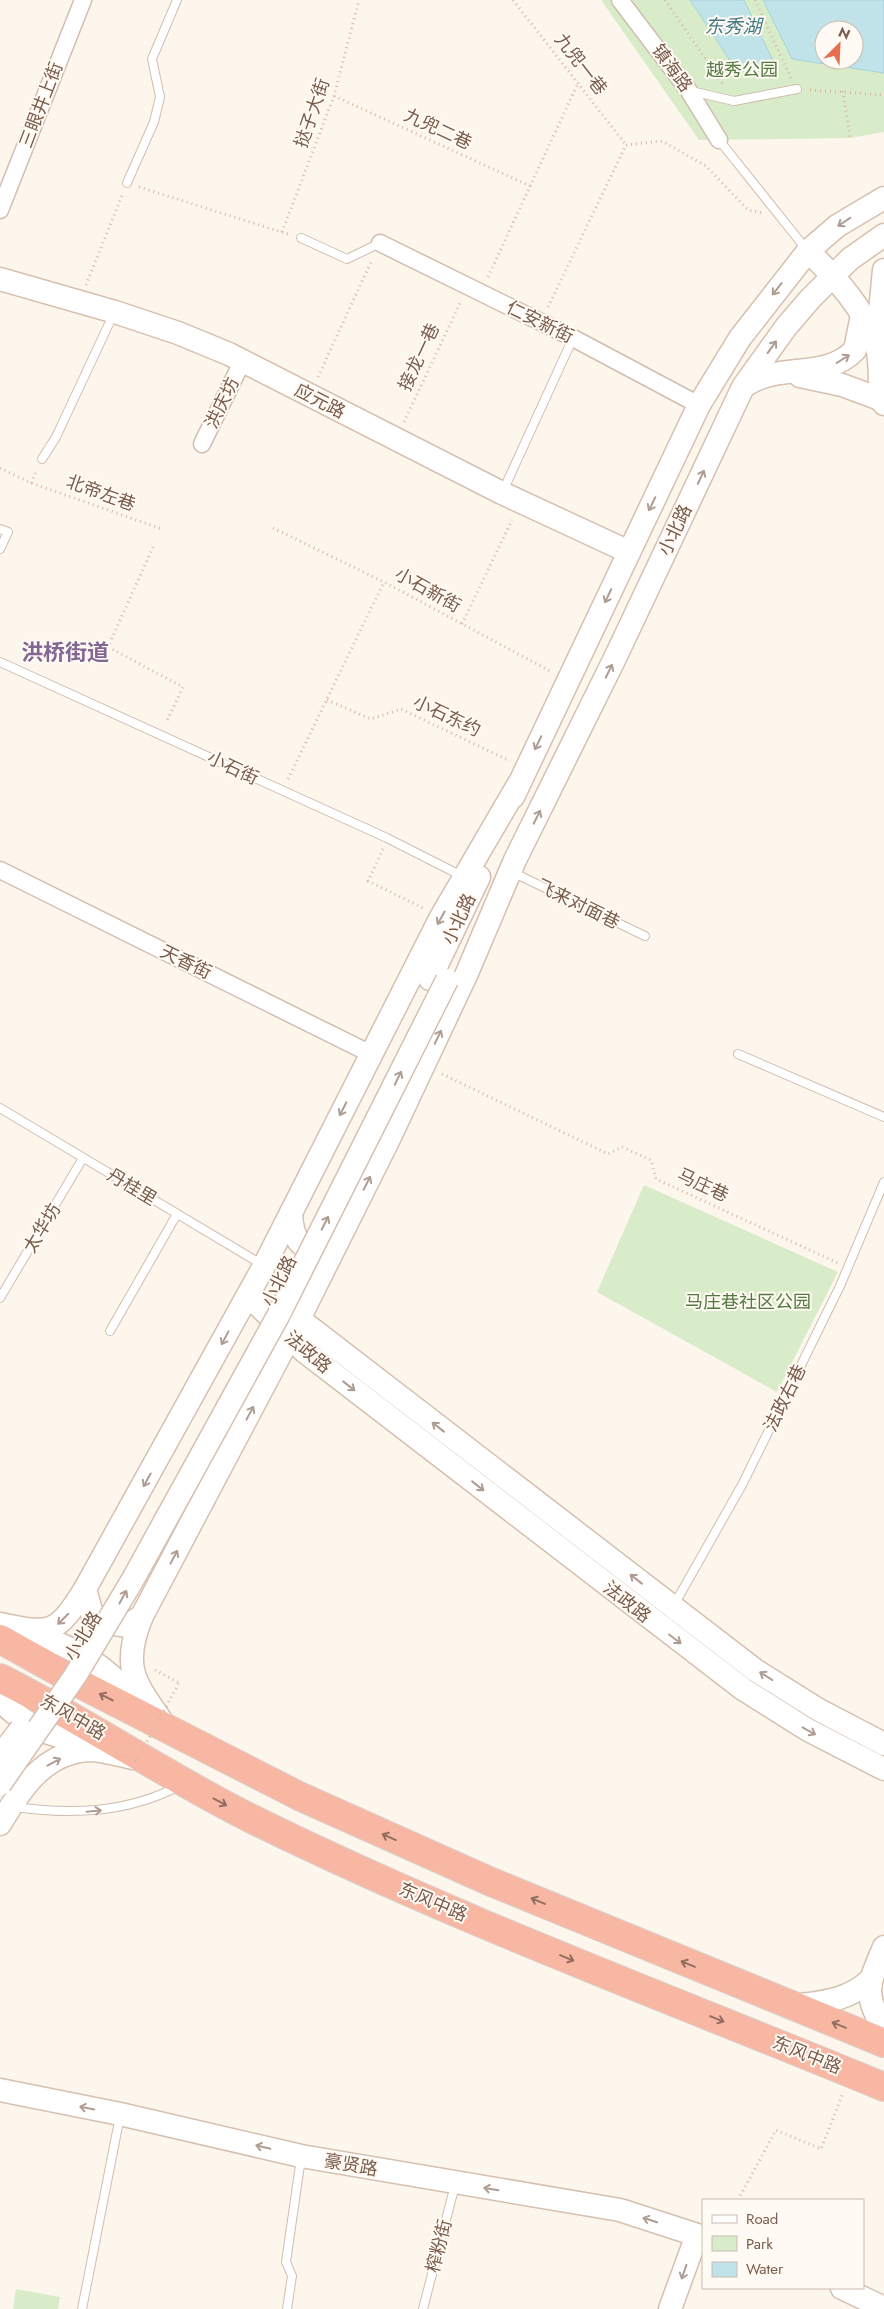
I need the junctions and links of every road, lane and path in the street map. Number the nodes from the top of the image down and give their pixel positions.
1 (83, 0) edge
2 (177, 0) edge
3 (359, 0) edge
4 (513, 0) edge
5 (620, 0) edge
6 (665, 0) edge
7 (755, 0) edge
8 (578, 83) junction
9 (797, 90) junction
10 (689, 91) junction
11 (843, 91) junction
12 (884, 95) edge
13 (334, 96) junction
14 (734, 101) junction
15 (850, 138) dead end
16 (719, 140) joint
17 (626, 145) junction
18 (127, 183) junction
19 (530, 186) junction
20 (884, 198) edge
21 (0, 210) edge
22 (780, 217) junction
23 (282, 232) junction
24 (884, 234) edge
25 (301, 238) joint
26 (380, 243) junction
27 (808, 251) junction
28 (884, 270) edge
29 (832, 276) junction
30 (0, 279) edge
31 (474, 290) junction
32 (80, 302) junction
33 (114, 312) junction
34 (862, 315) junction
35 (541, 322) junction
36 (573, 338) junction
37 (881, 346) edge
38 (242, 362) junction
39 (780, 373) junction
40 (743, 387) junction
41 (309, 396) junction
42 (882, 402) edge
43 (699, 405) junction
44 (396, 440) junction
45 (202, 444) dead end
46 (42, 459) dead end
47 (0, 468) edge
48 (511, 498) junction
49 (273, 528) dead end
50 (0, 529) edge
51 (162, 529) dead end
52 (153, 547) dead end
53 (0, 550) edge
54 (629, 552) junction
55 (384, 582) junction
56 (462, 624) junction
57 (0, 662) edge
58 (569, 680) junction
59 (327, 700) junction
60 (160, 735) junction
61 (522, 777) junction
62 (282, 790) junction
63 (387, 838) junction
64 (513, 866) junction
65 (0, 870) edge
66 (464, 877) junction
67 (441, 917) junction
68 (645, 936) dead end
69 (438, 979) junction
70 (371, 1054) junction
71 (738, 1054) dead end
72 (424, 1066) junction
73 (0, 1108) edge
74 (884, 1117) edge
75 (83, 1158) junction
76 (884, 1182) edge
77 (291, 1213) junction
78 (178, 1214) junction
79 (337, 1242) junction
80 (264, 1266) junction
81 (848, 1268) junction
82 (248, 1295) junction
83 (0, 1298) edge
84 (294, 1329) junction
85 (110, 1331) dead end
86 (85, 1589) junction
87 (673, 1608) junction
88 (142, 1616) junction
89 (0, 1625) edge
90 (0, 1639) edge
91 (0, 1678) edge
92 (179, 1683) dead end
93 (0, 1700) edge
94 (165, 1726) junction
95 (0, 1734) edge
96 (884, 1744) edge
97 (112, 1750) dead end
98 (0, 1756) edge
99 (147, 1761) junction
100 (884, 1769) edge
101 (184, 1783) junction
102 (0, 1784) edge
103 (23, 1786) junction
104 (5, 1815) edge
105 (884, 1947) edge
106 (870, 1980) junction
107 (793, 2006) junction
108 (884, 2030) edge
109 (884, 2043) edge
110 (851, 2073) junction
111 (884, 2087) edge
112 (0, 2090) edge
113 (120, 2114) junction
114 (301, 2156) junction
115 (455, 2183) junction
116 (739, 2199) edge
117 (700, 2236) edge
118 (844, 2289) edge
119 (884, 2308) edge
120 (82, 2309) edge
121 (287, 2309) edge
122 (423, 2309) edge
123 (670, 2309) edge

1 - 21 street, 三眼井上街
2 - 18 lane
3 - 13 path, 挞子大街
4 - 8 path, 九兜一巷
5 - 10 street, 镇海路
6 - 14 path
7 - 9 path
8 - 17 path, 九兜一巷
8 - 19 path, 接龙一巷
9 - 11 path
9 - 14 lane
10 - 14 lane
10 - 16 street, 镇海路
11 - 12 path
11 - 15 path
13 - 19 path, 九兜二巷
13 - 23 path, 挞子大街
16 - 22 lane
17 - 22 path
17 - 35 path
18 - 23 path
18 - 32 path
19 - 31 path, 接龙一巷
20 -> 27 street, 小北路
22 - 27 lane
23 - 25 path
24 - 29 street, 小北路
25 - 26 lane
26 - 31 street, 仁安新街
26 - 41 path
27 - 29 street
27 -> 43 street, 小北路
28 - 37 street
29 - 34 street
40 -> 29 street, 小北路
30 - 32 street, 应元路
31 - 35 street, 仁安新街
31 - 44 path, 接龙一巷
32 - 33 street, 应元路
33 - 38 street, 应元路
33 - 46 lane
34 - 37 street
39 -> 34 street
35 - 36 street, 仁安新街
36 - 43 street, 仁安新街
36 - 48 lane
37 - 42 street
38 - 41 street, 应元路
38 - 45 street, 洪庆坊
39 - 40 street
39 - 42 street
64 -> 40 street, 小北路
41 - 44 street, 应元路
43 -> 54 street, 小北路
44 - 48 street, 应元路
47 - 51 path, 北帝左巷
48 - 54 street, 应元路
48 - 56 path
49 - 55 path, 小石新街
50 - 53 lane
52 - 60 path
54 -> 58 street, 小北路
55 - 56 path, 小石新街
55 - 59 path
56 - 58 path, 小石新街
57 - 60 lane, 小石街
58 -> 61 street, 小北路
59 - 61 path, 小石东约
59 - 62 path
60 - 62 lane, 小石街
61 - 66 street, 小北路
61 - 69 street, 小北路
62 - 63 lane, 小石街
63 - 66 lane, 小石街
63 - 67 path
64 - 68 lane, 飞来对面巷
64 - 69 street, 小北路
72 -> 64 street, 小北路
65 - 70 street, 天香街
66 - 67 street, 小北路
67 -> 70 street, 小北路
69 - 98 street, 小北路, bridge
102 -> 69 street, 小北路, bridge
70 -> 77 street, 小北路
71 - 74 lane
79 -> 72 street, 小北路
72 - 81 path, 马庄巷
73 - 75 lane, 丹桂里
75 - 78 lane, 丹桂里
75 - 83 lane, 太华坊
76 - 81 lane, 法政右巷
77 - 79 street
77 - 80 street, 小北路
78 - 80 lane, 丹桂里
78 - 85 lane
79 - 84 street, 小北路
80 - 82 street, 小北路
81 - 87 lane, 法政右巷
82 - 84 street, 法政路
82 -> 86 street, 小北路
87 -> 84 street, 法政路
88 -> 84 street, 小北路
84 -> 100 street, 法政路
86 - 88 street
86 -> 89 street, 小北路
96 -> 87 street, 法政路
88 - 94 street, 小北路
89 - 94 street
94 -> 90 highway, 东风中路
91 - 99 highway, 东风中路
92 - 97 path, bridge
93 - 99 street
107 -> 94 highway, 东风中路
95 - 103 street
99 - 101 highway, 东风中路
103 -> 99 street
104 -> 101 lane
101 -> 110 highway, 东风中路
103 - 104 street
105 - 106 street
106 - 107 street
106 - 108 street
109 -> 107 highway, 东风中路
110 - 111 highway, 东风中路
110 - 116 path
113 -> 112 street, 豪贤路
114 -> 113 street, 豪贤路
113 - 120 lane
114 - 115 street, 豪贤路
114 - 121 lane
117 -> 115 street, 豪贤路
115 - 122 lane, 榨粉街
117 -> 123 street
118 - 119 street

